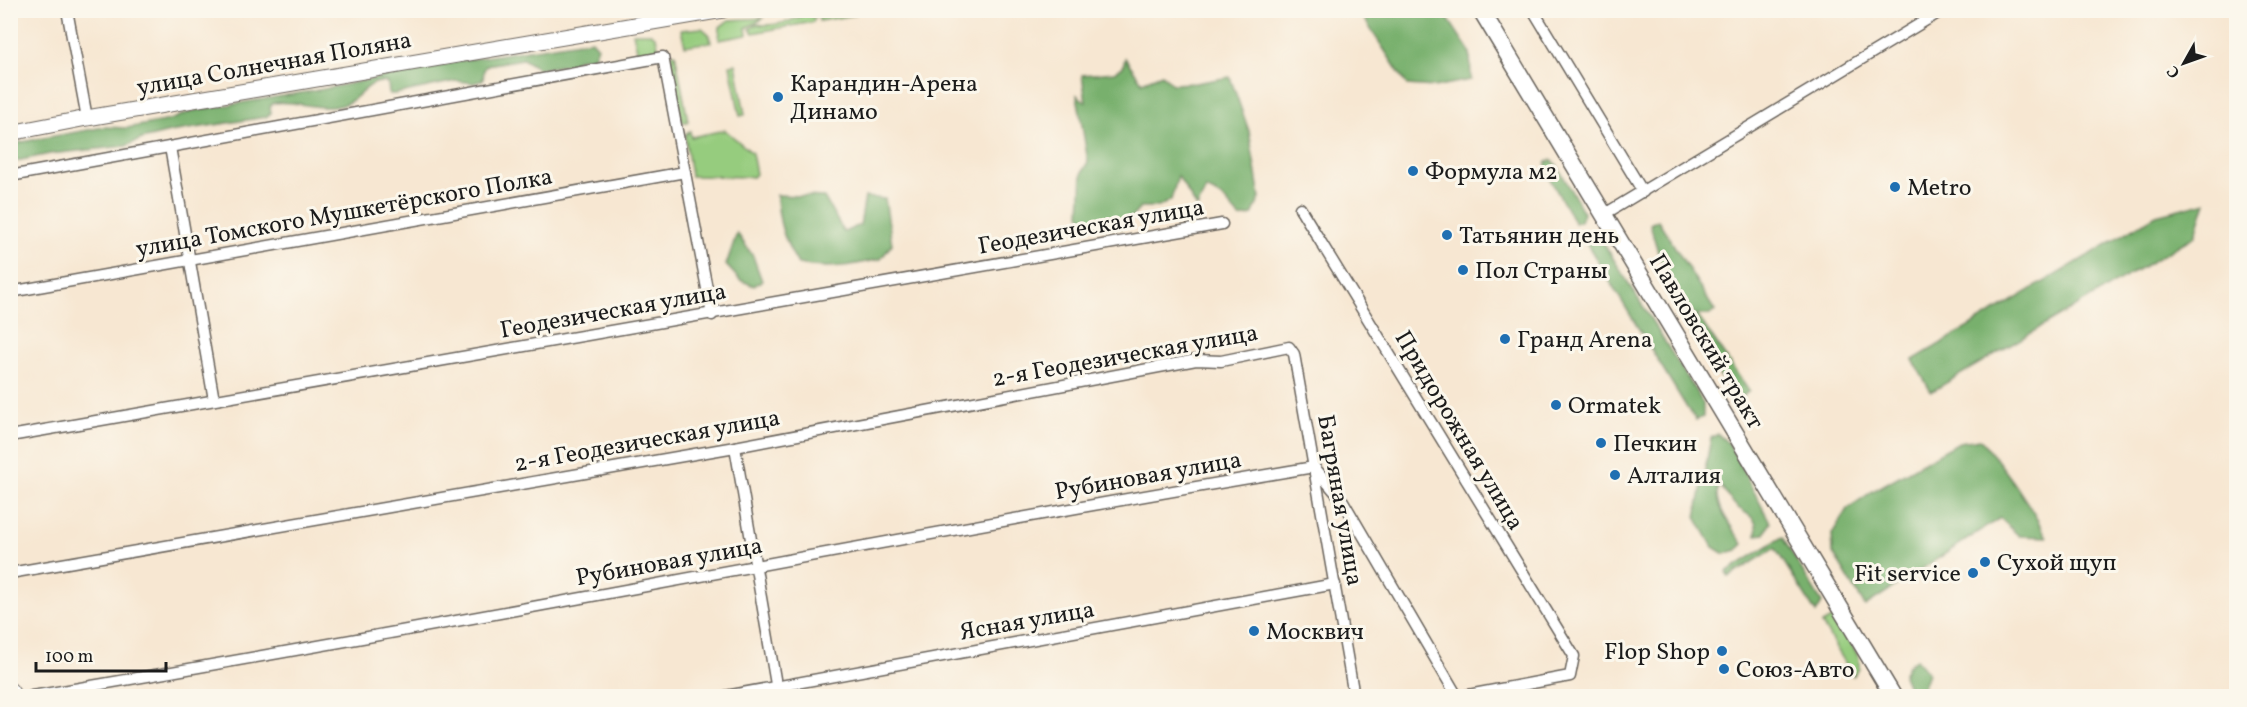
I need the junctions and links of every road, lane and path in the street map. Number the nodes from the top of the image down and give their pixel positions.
1 (67, 10) edge
2 (723, 10) edge
3 (1481, 10) edge
4 (1533, 10) edge
5 (1943, 10) edge
6 (651, 16) edge
7 (87, 118) junction
8 (10, 134) edge
9 (170, 147) junction
10 (685, 172) junction
11 (10, 176) edge
12 (1643, 192) junction
13 (1300, 208) dead end
14 (1603, 214) junction
15 (1222, 224) dead end
16 (189, 261) junction
17 (10, 292) edge
18 (712, 315) junction
19 (1289, 347) joint
20 (214, 400) junction
21 (10, 436) edge
22 (735, 447) junction
23 (1314, 467) junction
24 (756, 568) junction
25 (10, 573) edge
26 (1335, 584) junction
27 (10, 690) edge
28 (778, 692) edge
29 (14, 696) edge
30 (32, 696) edge
31 (726, 696) edge
32 (1354, 696) edge
33 (1457, 696) edge
34 (1463, 696) edge
35 (1893, 696) edge

1 - 7 street
2 - 6 street, улица Солнечная Поляна
3 - 14 main road, Павловский тракт
4 - 12 street
5 - 12 street
6 - 7 street, улица Солнечная Поляна
7 - 8 street, улица Солнечная Поляна
9 - 10 street
9 - 11 street
9 - 16 street
10 - 16 street, улица Томского Мушкетёрского Полка
10 - 18 street
12 - 14 street
13 - 34 street, Придорожная улица
14 - 35 main road, Павловский тракт
15 - 18 street, Геодезическая улица
16 - 17 street, улица Томского Мушкетёрского Полка
16 - 20 street
18 - 20 street, Геодезическая улица
19 - 22 street, 2-я Геодезическая улица
19 - 23 street, Багряная улица
20 - 21 street, Геодезическая улица
22 - 24 street
22 - 25 street, 2-я Геодезическая улица
23 - 24 street, Рубиновая улица
23 - 26 street, Багряная улица
23 - 33 street
24 - 28 street
24 - 30 street, Рубиновая улица
26 - 28 street, Ясная улица
26 - 32 street, Багряная улица
27 - 29 street
28 - 31 street, Ясная улица

